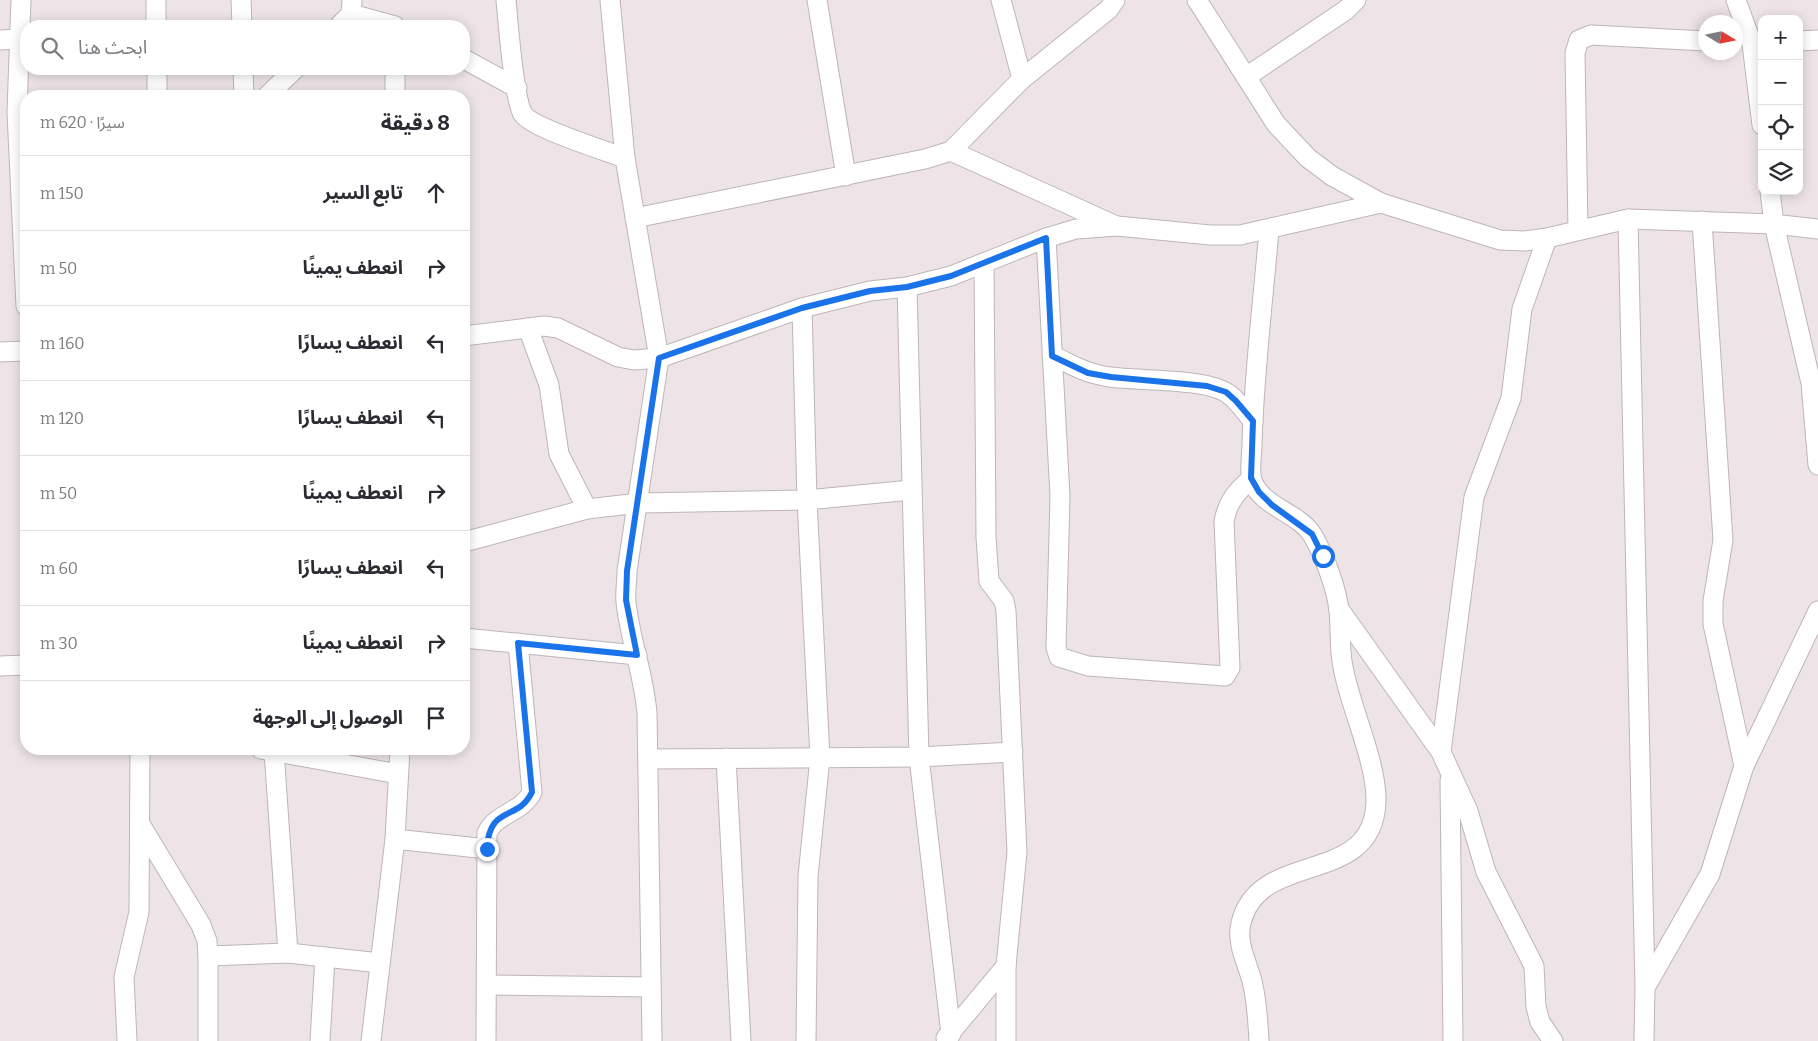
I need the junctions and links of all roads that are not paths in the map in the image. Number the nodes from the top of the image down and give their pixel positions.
1 (20, 0) edge
2 (156, 0) edge
3 (240, 0) edge
4 (506, 0) edge
5 (610, 0) edge
6 (817, 0) edge
7 (1001, 0) edge
8 (1115, 0) edge
9 (1196, 0) edge
10 (1356, 0) edge
11 (1736, 0) edge
12 (347, 14) edge
13 (156, 20) edge
14 (242, 20) edge
15 (370, 20) edge
16 (19, 39) junction
17 (0, 40) edge
18 (1818, 40) edge
19 (1698, 41) edge
20 (1803, 41) edge
21 (1750, 44) edge
22 (470, 62) edge
23 (157, 75) edge
24 (243, 75) edge
25 (289, 75) edge
26 (395, 75) edge
27 (1246, 77) junction
28 (1022, 79) junction
29 (517, 88) junction
30 (157, 90) edge
31 (244, 90) edge
32 (273, 90) edge
33 (395, 90) edge
34 (1759, 105) edge
35 (951, 151) junction
36 (625, 158) junction
37 (846, 176) junction
38 (20, 177) edge
39 (1770, 195) edge
40 (1381, 203) junction
41 (635, 218) junction
42 (1628, 219) junction
43 (1702, 221) junction
44 (1774, 224) junction
45 (1116, 226) junction
46 (1818, 229) edge
47 (1269, 230) junction
48 (1578, 230) junction
49 (1046, 238) junction
50 (1547, 238) junction
51 (984, 262) junction
52 (907, 287) junction
53 (802, 308) junction
54 (528, 328) junction
55 (470, 335) edge
56 (0, 352) edge
57 (20, 352) edge
58 (1052, 356) junction
59 (659, 358) junction
60 (1814, 383) edge
61 (1253, 421) junction
62 (1818, 466) edge
63 (1251, 478) junction
64 (911, 490) junction
65 (807, 500) junction
66 (639, 503) junction
67 (587, 509) junction
68 (470, 540) edge
69 (1339, 609) junction
70 (1818, 611) edge
71 (470, 639) edge
72 (518, 643) junction
73 (637, 655) junction
74 (20, 665) edge
75 (0, 666) edge
76 (1013, 752) junction
77 (1440, 752) junction
78 (140, 755) edge
79 (268, 755) edge
80 (294, 755) edge
81 (400, 755) edge
82 (919, 757) junction
83 (726, 758) junction
84 (820, 758) junction
85 (648, 759) junction
86 (1744, 766) junction
87 (398, 774) junction
88 (1450, 774) junction
89 (140, 824) junction
90 (395, 839) junction
91 (487, 849) junction
92 (288, 953) junction
93 (208, 956) junction
94 (325, 957) junction
95 (380, 963) junction
96 (1006, 966) junction
97 (487, 986) junction
98 (651, 986) junction
99 (1645, 986) junction
100 (946, 1038) edge
101 (127, 1041) edge
102 (208, 1041) edge
103 (320, 1041) edge
104 (371, 1041) edge
105 (486, 1041) edge
106 (652, 1041) edge
107 (741, 1041) edge
108 (806, 1041) edge
109 (1006, 1041) edge
110 (1259, 1041) edge
111 (1453, 1041) edge
112 (1554, 1041) edge
113 (1644, 1041) edge

1 - 16 street
2 - 13 street
3 - 14 street
4 - 29 street
5 - 36 street
6 - 37 street
7 - 28 street
8 - 28 street
9 - 27 street
10 - 27 street
11 - 21 street
12 - 15 street
16 - 17 street
16 - 38 street
18 - 20 street
19 - 48 street
21 - 34 street
22 - 29 street
23 - 30 street
24 - 31 street
25 - 32 street
26 - 33 street
27 - 40 street
28 - 35 street
29 - 36 street
35 - 37 street
35 - 45 street
36 - 41 street
37 - 41 street
39 - 44 street
40 - 47 street
40 - 50 street
41 - 59 street
42 - 43 street
42 - 48 street
42 - 99 street
43 - 44 street
43 - 86 street
44 - 46 street
44 - 60 street
45 - 47 street
45 - 49 street
47 - 61 street
48 - 50 street
49 - 51 street
49 - 58 street
50 - 77 street
51 - 52 street
51 - 76 street
52 - 53 street
52 - 64 street
53 - 59 street
53 - 65 street
54 - 55 street
54 - 59 street
54 - 67 street
56 - 57 street
58 - 61 street
58 - 63 street
59 - 66 street
60 - 62 street
61 - 63 street
63 - 69 street
64 - 65 street
64 - 82 street
65 - 66 street
65 - 84 street
66 - 67 street
66 - 73 street
67 - 68 street
69 - 77 street
69 - 110 street
70 - 86 street
71 - 72 street
72 - 73 street
72 - 91 street
73 - 85 street
74 - 75 street
76 - 82 street
76 - 96 street
77 - 88 street
78 - 89 street
79 - 92 street
80 - 87 street
81 - 87 street
82 - 84 street
82 - 100 street
83 - 84 street
83 - 85 street
83 - 107 street
84 - 108 street
85 - 98 street
86 - 99 street
87 - 90 street
88 - 111 street
88 - 112 street
89 - 93 street
89 - 101 street
90 - 91 street
90 - 95 street
91 - 97 street
92 - 93 street
92 - 94 street
93 - 102 street
94 - 95 street
94 - 103 street
95 - 104 street
96 - 100 street
96 - 109 street
97 - 98 street
97 - 105 street
98 - 106 street
99 - 113 street

